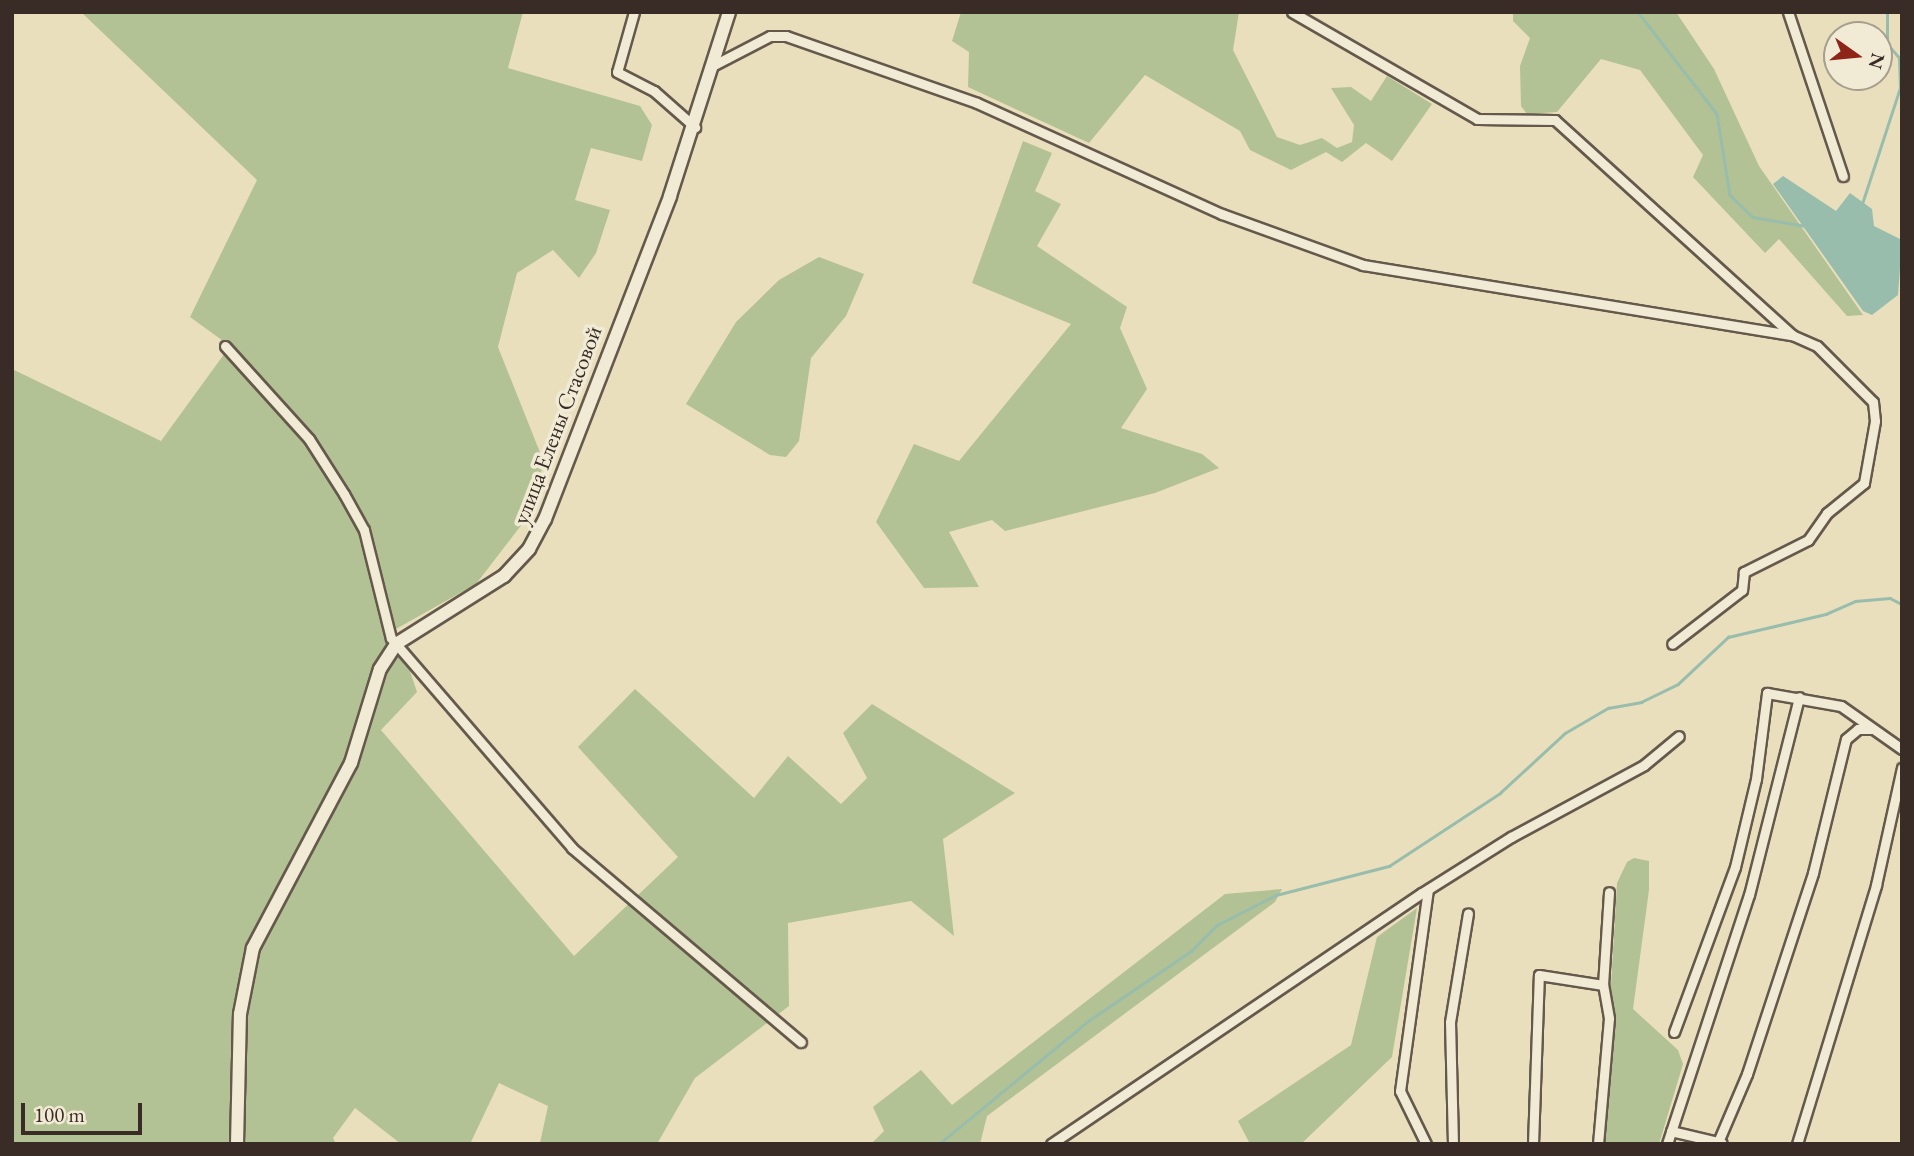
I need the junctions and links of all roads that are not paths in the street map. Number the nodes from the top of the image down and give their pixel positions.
1 (634, 12) edge
2 (729, 12) edge
3 (1292, 12) edge
4 (1788, 12) edge
5 (714, 65) junction
6 (695, 127) junction
7 (1843, 176) dead end
8 (1792, 335) junction
9 (225, 346) dead end
10 (396, 644) junction
11 (1672, 644) dead end
12 (1800, 697) junction
13 (1871, 729) junction
14 (1679, 736) dead end
15 (1902, 749) edge
16 (1902, 768) edge
17 (1428, 890) junction
18 (1609, 892) dead end
19 (1468, 913) dead end
20 (1603, 985) junction
21 (1674, 1032) dead end
22 (801, 1042) dead end
23 (1671, 1131) junction
24 (1720, 1143) edge
25 (237, 1144) edge
26 (1051, 1144) edge
27 (1426, 1144) edge
28 (1453, 1144) edge
29 (1533, 1144) edge
30 (1598, 1144) edge
31 (1667, 1144) edge
32 (1797, 1144) edge

1 - 6 street
2 - 5 main road, улица Елены Стасовой
3 - 8 street
4 - 7 street
5 - 6 main road, улица Елены Стасовой
5 - 8 street
6 - 10 main road, улица Елены Стасовой
8 - 11 street
9 - 10 street
10 - 22 street
10 - 25 main road, улица Елены Стасовой
12 - 13 street
12 - 21 street
12 - 23 street
13 - 15 street
13 - 24 street
14 - 17 street
16 - 32 street
17 - 26 street
17 - 27 street
18 - 20 street
19 - 28 street
20 - 29 street
20 - 30 street
23 - 24 street
23 - 31 street

